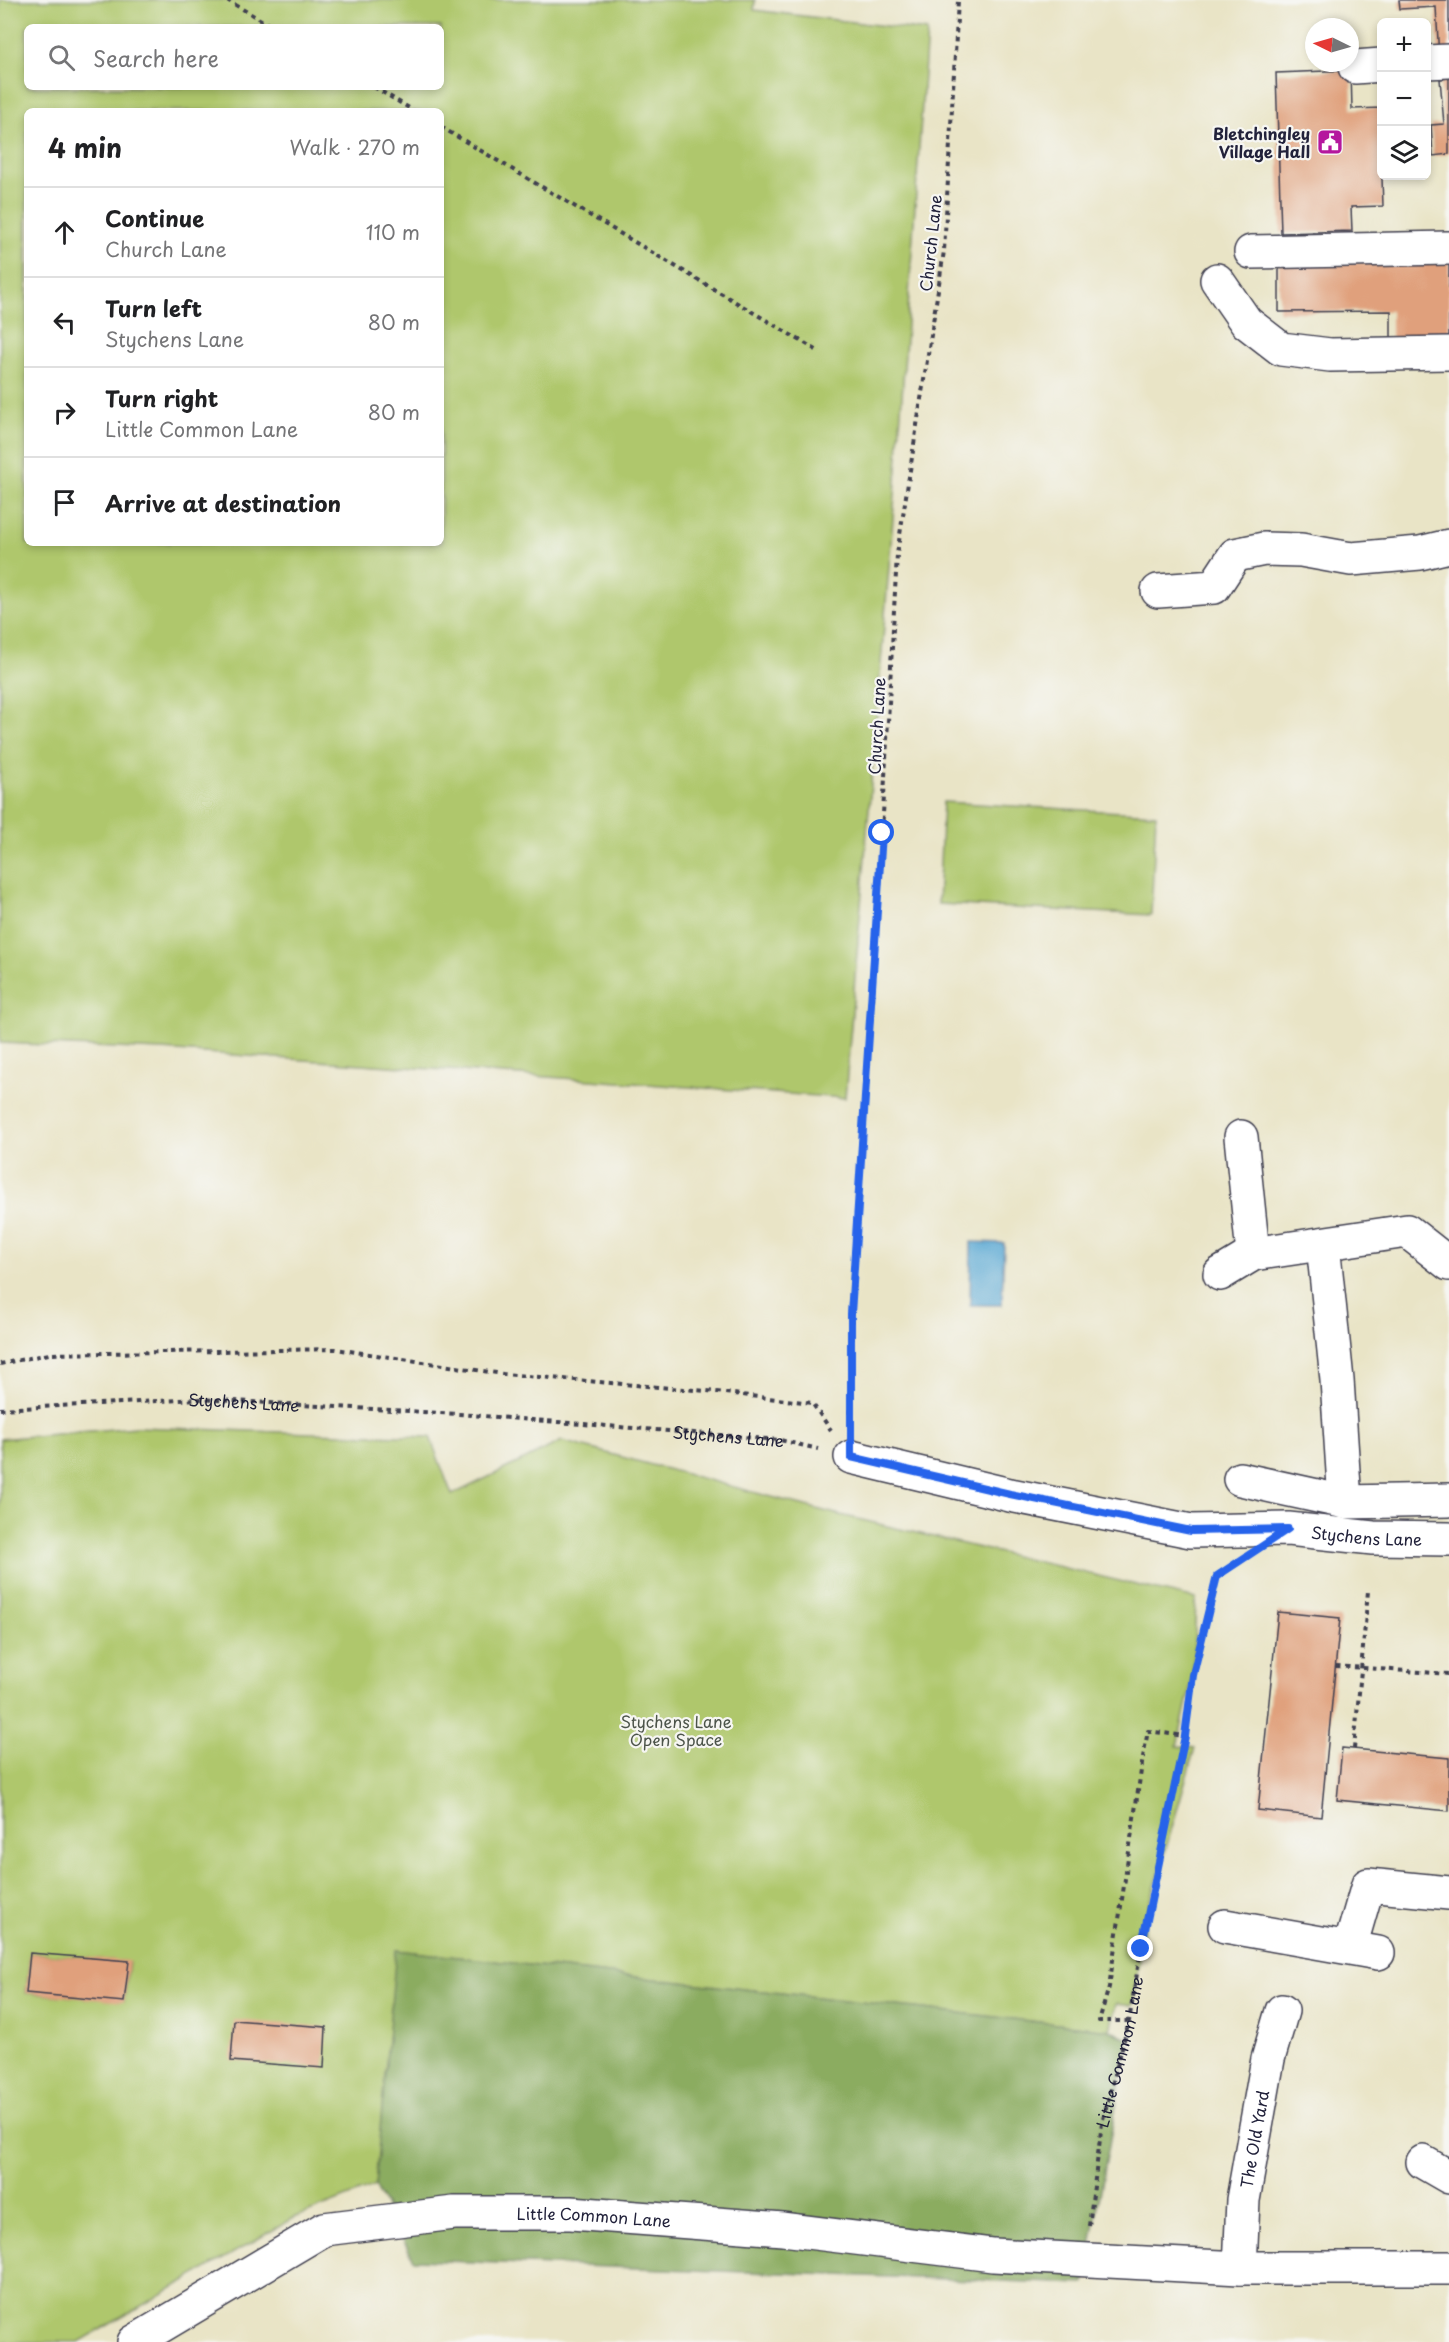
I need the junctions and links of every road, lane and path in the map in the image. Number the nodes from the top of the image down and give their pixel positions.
1 (227, 0) edge
2 (958, 0) edge
3 (268, 24) edge
4 (1449, 61) edge
5 (1431, 62) edge
6 (379, 90) edge
7 (409, 108) edge
8 (444, 129) edge
9 (1449, 248) edge
10 (1251, 252) dead end
11 (1218, 280) dead end
12 (818, 351) dead end
13 (1449, 353) edge
14 (1449, 546) edge
15 (1158, 591) dead end
16 (1241, 1137) dead end
17 (1323, 1244) junction
18 (1253, 1254) junction
19 (1449, 1264) edge
20 (1220, 1274) dead end
21 (0, 1364) edge
22 (0, 1409) edge
23 (851, 1457) junction
24 (1240, 1479) dead end
25 (1449, 1500) edge
26 (1345, 1502) junction
27 (1449, 1539) edge
28 (1235, 1565) dead end
29 (1368, 1591) dead end
30 (1336, 1666) dead end
31 (1363, 1668) junction
32 (1449, 1674) edge
33 (1185, 1736) junction
34 (1354, 1749) dead end
35 (1449, 1893) edge
36 (1225, 1926) dead end
37 (1282, 2011) dead end
38 (1129, 2021) junction
39 (1084, 2259) junction
40 (1240, 2268) junction
41 (1449, 2268) edge
42 (134, 2342) edge

1 - 3 path
2 - 23 path, Church Lane
4 - 5 street
6 - 7 path
8 - 12 path
9 - 10 street
11 - 13 street
14 - 15 street
16 - 18 street
17 - 18 street
17 - 19 street
17 - 26 street
18 - 20 street
21 - 23 path
22 - 23 path, Stychens Lane
23 - 27 street, Stychens Lane
24 - 26 street
25 - 26 street
28 - 33 path, Little Common Lane
29 - 31 path
30 - 31 path
31 - 32 path
31 - 34 path
33 - 38 path, Little Common Lane
33 - 38 path
35 - 36 street
37 - 40 street, The Old Yard
38 - 39 path, Little Common Lane
39 - 40 street, Little Common Lane
39 - 42 street, Little Common Lane
40 - 41 street, Little Common Lane

